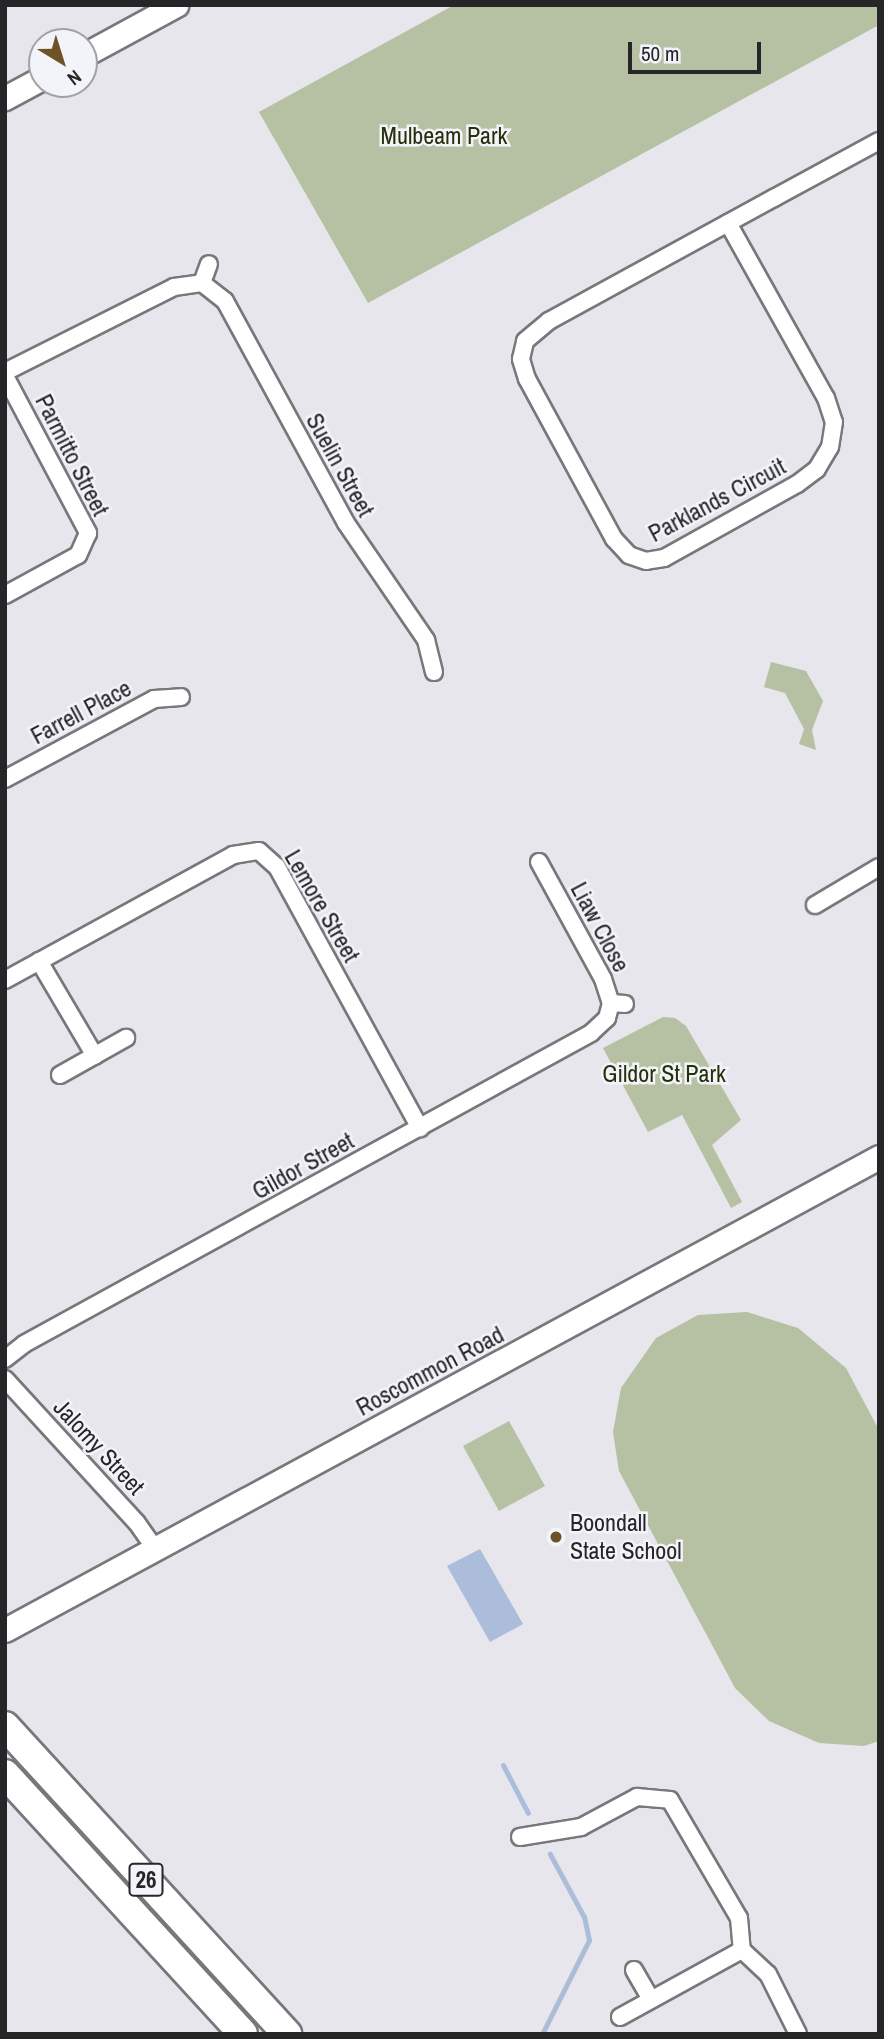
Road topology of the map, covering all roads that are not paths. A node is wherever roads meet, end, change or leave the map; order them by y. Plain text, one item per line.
1 (176, 5) edge
2 (98, 47) edge
3 (28, 86) edge
4 (5, 98) edge
5 (879, 141) edge
6 (728, 223) junction
7 (209, 264) dead end
8 (202, 283) junction
9 (5, 374) edge
10 (5, 595) edge
11 (434, 672) dead end
12 (181, 696) dead end
13 (5, 779) edge
14 (539, 862) dead end
15 (879, 867) edge
16 (815, 905) dead end
17 (39, 961) junction
18 (5, 980) edge
19 (618, 1003) joint
20 (126, 1038) dead end
21 (95, 1056) junction
22 (60, 1075) dead end
23 (420, 1128) junction
24 (878, 1158) edge
25 (5, 1359) edge
26 (5, 1379) edge
27 (155, 1549) junction
28 (5, 1630) edge
29 (5, 1727) edge
30 (5, 1774) edge
31 (520, 1837) dead end
32 (742, 1950) junction
33 (634, 1970) dead end
34 (651, 2000) junction
35 (620, 2017) dead end
36 (243, 2034) edge
37 (287, 2034) edge
38 (798, 2034) edge

1 - 2 street
3 - 4 street
5 - 6 street, Parklands Circuit
6 - 6 street, Parklands Circuit
7 - 8 street
8 - 9 street
8 - 11 street, Suelin Street
9 - 10 street, Parmitto Street
12 - 13 street, Farrell Place
14 - 19 street, Liaw Close
15 - 16 street
17 - 18 street, Lemore Street
17 - 21 street
17 - 23 street, Lemore Street
19 - 23 street, Gildor Street
20 - 21 street
21 - 22 street
23 - 25 street, Gildor Street
24 - 27 street, Roscommon Road
26 - 27 street, Jalomy Street
27 - 28 street, Roscommon Road
29 - 37 highway, 26
30 - 36 highway, 26
31 - 32 street
32 - 34 street
32 - 38 street
33 - 34 street
34 - 35 street

